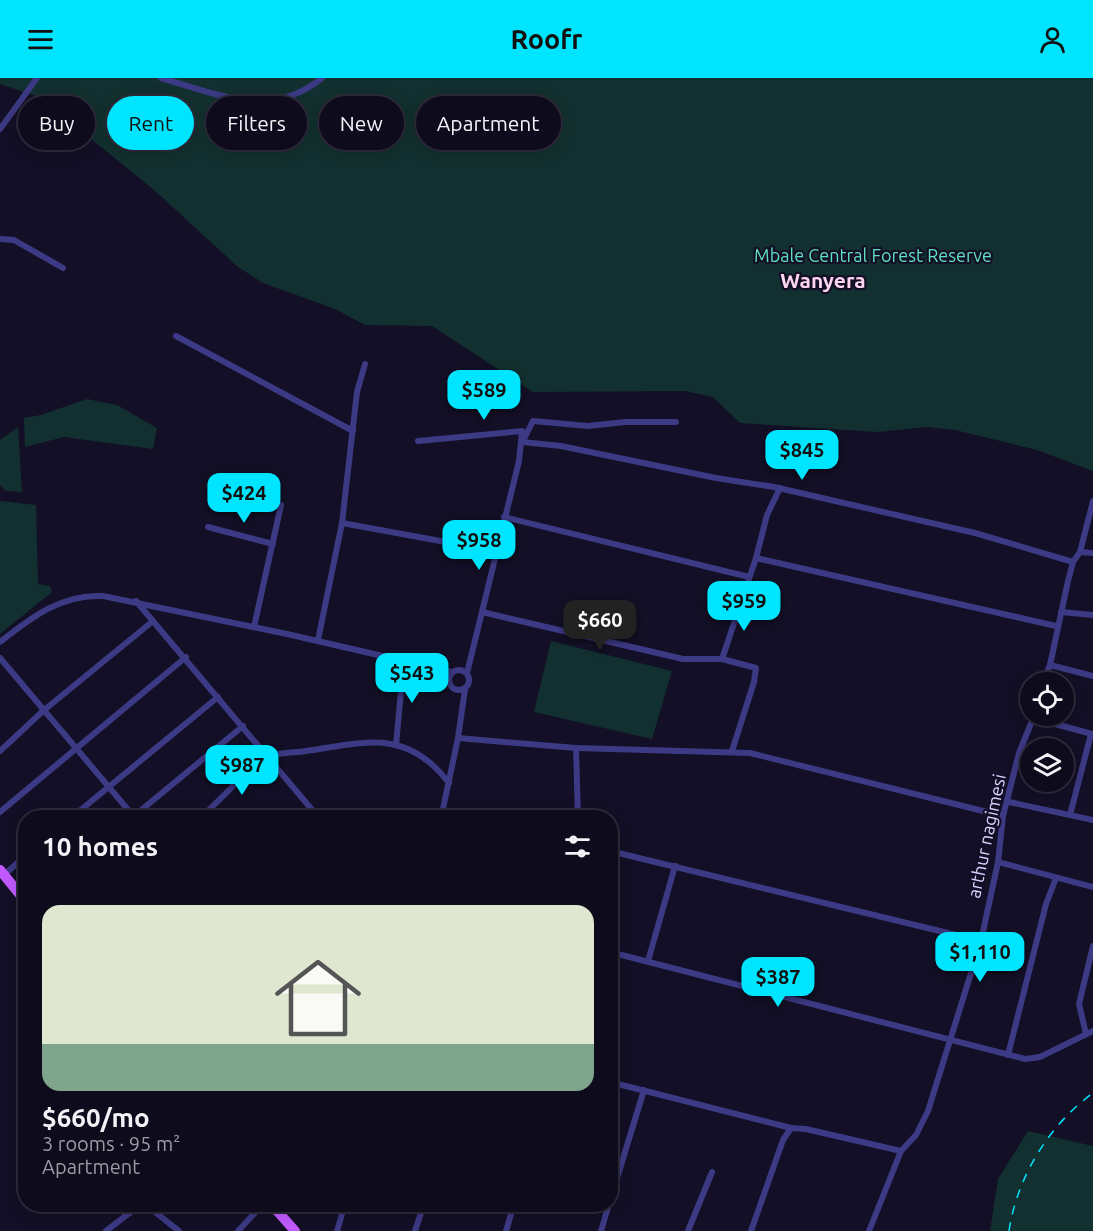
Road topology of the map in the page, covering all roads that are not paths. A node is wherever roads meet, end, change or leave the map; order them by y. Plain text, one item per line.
1 (37, 78) edge
2 (161, 78) edge
3 (322, 78) edge
4 (0, 129) edge
5 (0, 239) edge
6 (63, 268) dead end
7 (176, 336) dead end
8 (365, 364) dead end
9 (676, 422) dead end
10 (353, 431) junction
11 (418, 441) dead end
12 (522, 442) junction
13 (780, 488) junction
14 (1093, 501) edge
15 (282, 505) dead end
16 (504, 517) junction
17 (342, 523) junction
18 (208, 527) dead end
19 (273, 544) junction
20 (495, 551) junction
21 (1080, 552) junction
22 (1093, 554) edge
23 (756, 558) junction
24 (1073, 562) junction
25 (749, 577) junction
26 (136, 601) junction
27 (482, 612) junction
28 (1061, 612) junction
29 (1093, 615) edge
30 (153, 621) junction
31 (1056, 626) junction
32 (254, 627) junction
33 (318, 640) junction
34 (0, 642) edge
35 (186, 657) junction
36 (0, 658) edge
37 (404, 659) junction
38 (722, 660) junction
39 (1050, 665) junction
40 (452, 672) junction
41 (1047, 672) edge
42 (467, 674) junction
43 (1093, 676) edge
44 (465, 689) junction
45 (218, 697) junction
46 (43, 711) junction
47 (243, 726) junction
48 (1030, 726) edge
49 (1065, 726) edge
50 (1092, 734) edge
51 (458, 738) junction
52 (396, 745) junction
53 (576, 748) junction
54 (77, 750) junction
55 (0, 751) edge
56 (732, 752) junction
57 (267, 757) junction
58 (448, 783) junction
59 (108, 787) junction
60 (1009, 802) junction
61 (81, 810) edge
62 (129, 810) edge
63 (143, 810) edge
64 (209, 810) edge
65 (312, 810) edge
66 (443, 810) edge
67 (578, 810) edge
68 (0, 813) edge
69 (1070, 814) junction
70 (1003, 816) junction
71 (1093, 820) edge
72 (618, 853) edge
73 (18, 861) edge
74 (998, 862) junction
75 (675, 866) junction
76 (2, 872) edge
77 (1056, 878) junction
78 (1093, 887) edge
79 (18, 892) edge
80 (981, 941) junction
81 (1093, 946) edge
82 (618, 954) edge
83 (648, 961) junction
84 (1093, 1031) edge
85 (1086, 1034) junction
86 (950, 1041) junction
87 (1008, 1055) junction
88 (618, 1084) edge
89 (644, 1090) junction
90 (791, 1128) junction
91 (901, 1151) junction
92 (712, 1172) dead end
93 (618, 1176) edge
94 (132, 1212) edge
95 (154, 1212) edge
96 (256, 1212) edge
97 (278, 1212) edge
98 (343, 1212) edge
99 (421, 1212) edge
100 (512, 1212) edge
101 (607, 1212) edge
102 (106, 1231) edge
103 (179, 1231) edge
104 (238, 1231) edge
105 (296, 1231) edge
106 (337, 1231) edge
107 (415, 1231) edge
108 (506, 1231) edge
109 (601, 1231) edge
110 (688, 1231) edge
111 (751, 1231) edge
112 (869, 1231) edge

1 - 4 street
2 - 3 street
5 - 6 street
7 - 10 street
8 - 10 street
9 - 12 street
10 - 17 street
11 - 12 street
12 - 13 street
12 - 16 street
13 - 23 street
13 - 24 street
14 - 21 street
15 - 19 street
16 - 20 street
16 - 25 street
17 - 20 street
17 - 33 street
18 - 19 street
19 - 32 street
20 - 27 street
21 - 22 street
21 - 24 street
23 - 25 street
23 - 31 street
24 - 28 street
25 - 38 street
26 - 30 street
26 - 32 street
26 - 34 street
27 - 38 street
27 - 42 street
28 - 29 street
28 - 31 street
30 - 35 street
30 - 46 street
31 - 39 street
32 - 33 street
33 - 37 street
35 - 45 street
35 - 54 street
36 - 46 street
37 - 40 street
37 - 52 street
38 - 56 street
39 - 41 street
39 - 43 street
40 - 42 street
40 - 44 street
42 - 44 street
44 - 51 street
45 - 47 street
45 - 59 street
46 - 54 street
46 - 55 street
47 - 57 street
47 - 63 street
48 - 60 street, arthur nagimesi
49 - 50 street
50 - 69 street
51 - 53 street
51 - 58 street
52 - 57 street
52 - 58 street
53 - 56 street
53 - 67 street
54 - 59 street
54 - 68 street
56 - 70 street
57 - 64 street
57 - 65 street
58 - 66 street
59 - 61 street
59 - 62 street
60 - 69 street
60 - 70 street, arthur nagimesi
69 - 71 street
70 - 74 street, arthur nagimesi
72 - 75 street
73 - 76 street
74 - 77 street
74 - 80 street, arthur nagimesi
75 - 80 street
75 - 83 street
76 - 79 main road
77 - 78 street
77 - 87 street
80 - 86 street, arthur nagimesi
81 - 85 street
82 - 83 street
83 - 86 street
84 - 85 street
85 - 87 street
86 - 87 street
86 - 91 street, arthur nagimesi
88 - 89 street
89 - 90 street
89 - 93 street
90 - 91 street
90 - 111 street
91 - 112 street, arthur nagimesi
92 - 110 street
94 - 102 street
95 - 103 street
96 - 104 street
97 - 105 main road
98 - 106 street
99 - 107 street
100 - 108 street
101 - 109 street

